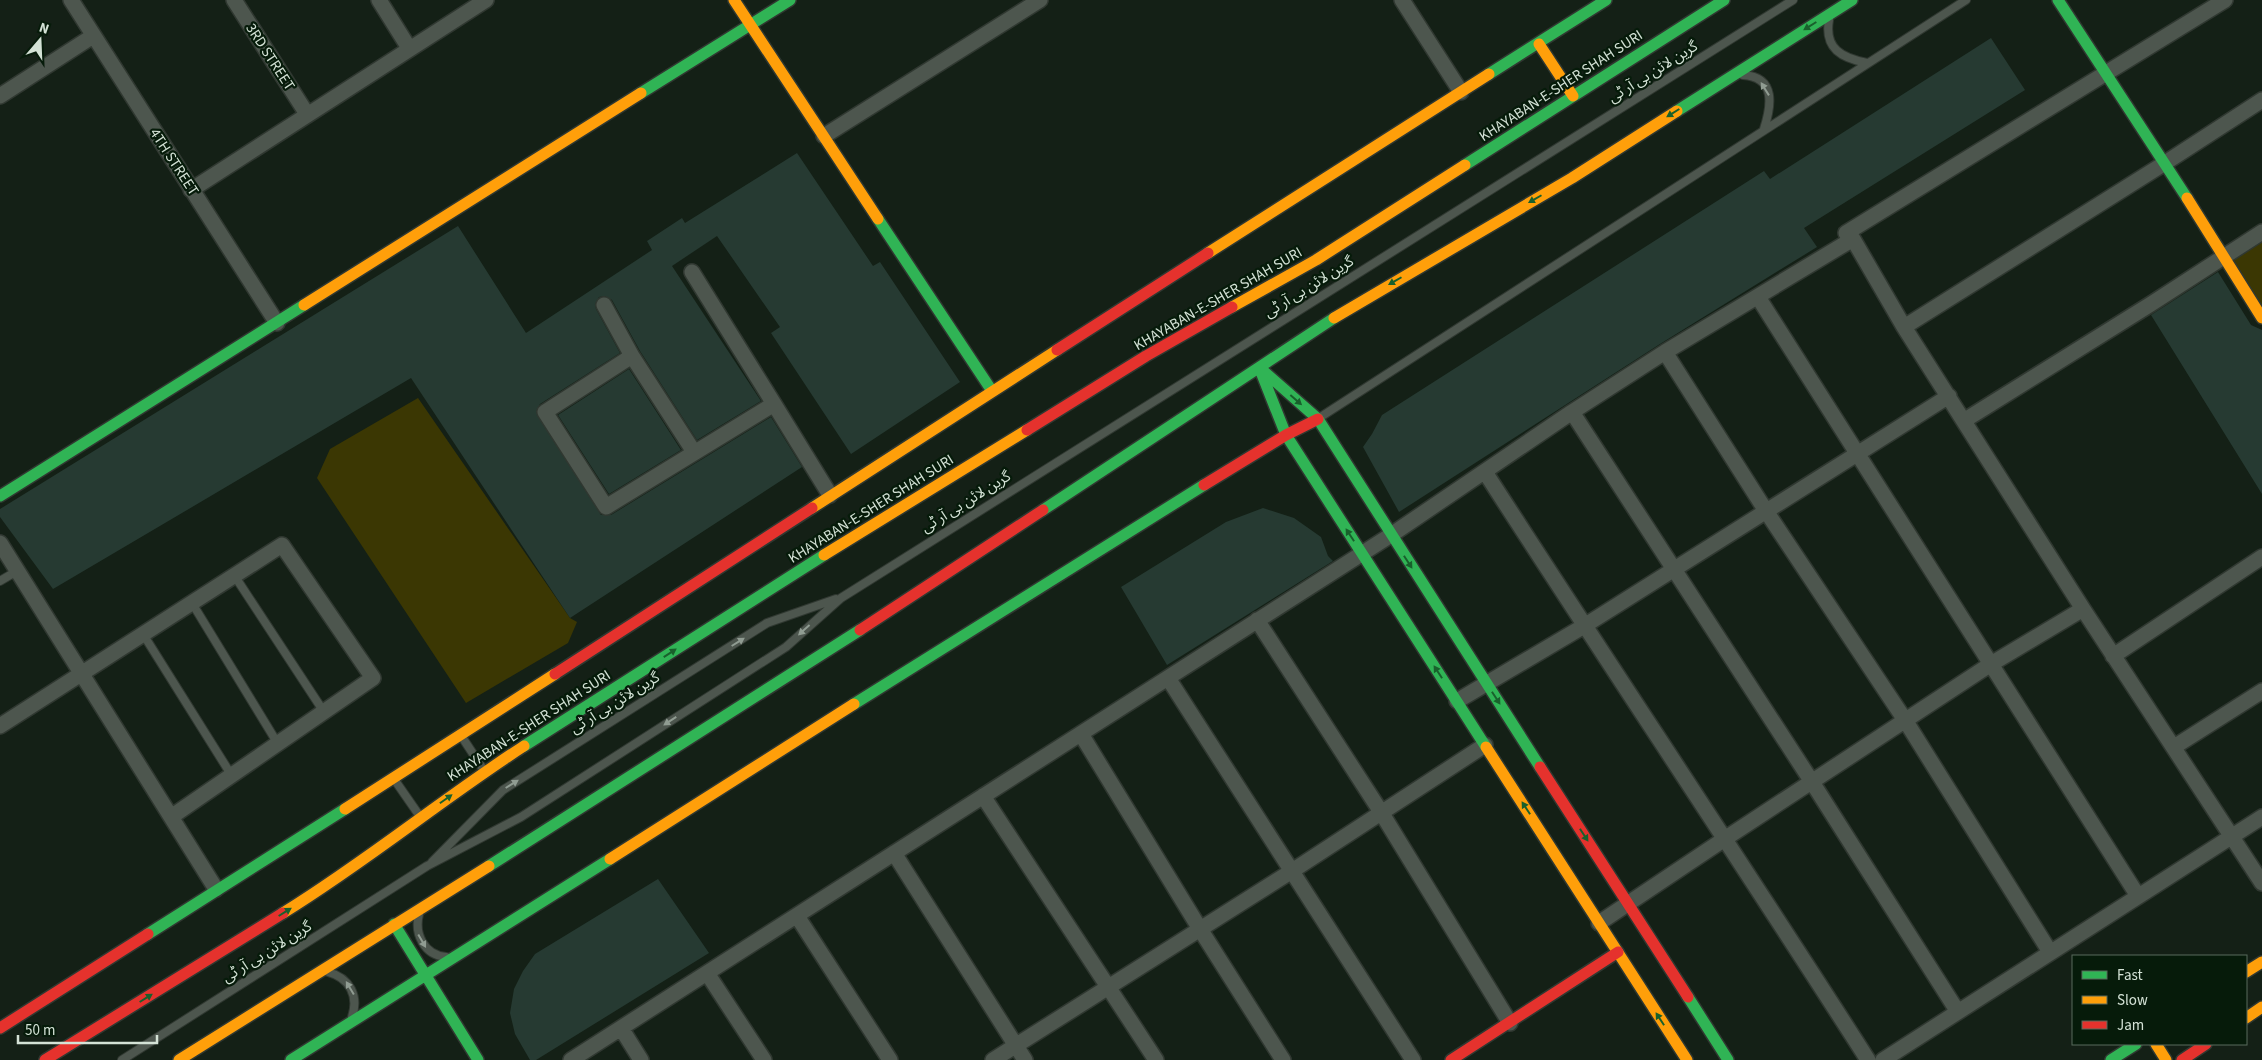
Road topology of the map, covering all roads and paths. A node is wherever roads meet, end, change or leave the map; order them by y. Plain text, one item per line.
1 (71, 0) edge
2 (234, 0) edge
3 (379, 0) edge
4 (486, 0) edge
5 (734, 0) edge
6 (790, 0) edge
7 (1040, 0) edge
8 (1402, 0) edge
9 (1606, 0) edge
10 (1724, 0) edge
11 (1793, 0) edge
12 (1852, 0) edge
13 (1966, 0) edge
14 (2058, 0) edge
15 (2225, 0) edge
16 (1834, 11) junction
17 (751, 26) junction
18 (93, 36) junction
19 (1539, 44) junction
20 (409, 48) junction
21 (1867, 63) junction
22 (2107, 72) junction
23 (1729, 78) junction
24 (1461, 92) junction
25 (0, 96) edge
26 (1573, 96) junction
27 (2262, 100) edge
28 (307, 114) junction
29 (1764, 129) junction
30 (824, 136) junction
31 (2165, 163) junction
32 (192, 190) junction
33 (2262, 232) edge
34 (1853, 240) junction
35 (2224, 257) junction
36 (692, 272) dead end
37 (1758, 297) junction
38 (604, 305) dead end
39 (2262, 318) edge
40 (277, 323) junction
41 (1904, 327) junction
42 (1666, 352) junction
43 (632, 356) junction
44 (1260, 368) junction
45 (992, 390) junction
46 (1949, 396) junction
47 (774, 404) junction
48 (1572, 412) junction
49 (1318, 419) junction
50 (1965, 420) junction
51 (1286, 435) junction
52 (694, 452) junction
53 (1858, 452) junction
54 (1485, 472) junction
55 (830, 494) junction
56 (0, 496) edge
57 (1766, 511) junction
58 (1391, 535) junction
59 (0, 543) edge
60 (1362, 554) junction
61 (2262, 557) edge
62 (1674, 568) junction
63 (17, 571) junction
64 (234, 575) junction
65 (0, 581) edge
66 (840, 598) junction
67 (192, 603) junction
68 (2082, 608) junction
69 (1257, 620) junction
70 (1584, 626) junction
71 (143, 634) junction
72 (2113, 656) junction
73 (1991, 664) junction
74 (81, 675) junction
75 (1168, 678) junction
76 (1486, 683) junction
77 (2262, 691) edge
78 (1457, 702) junction
79 (324, 712) junction
80 (1905, 720) junction
81 (0, 726) edge
82 (1081, 734) junction
83 (460, 736) junction
84 (278, 744) junction
85 (1485, 745) junction
86 (2174, 747) junction
87 (484, 772) junction
88 (232, 776) junction
89 (394, 778) junction
90 (1812, 782) junction
91 (983, 796) junction
92 (1381, 812) junction
93 (171, 817) junction
94 (420, 817) junction
95 (2262, 817) edge
96 (2232, 836) junction
97 (1726, 838) junction
98 (894, 853) junction
99 (427, 866) junction
100 (1292, 871) junction
101 (2262, 883) edge
102 (216, 889) junction
103 (2138, 896) junction
104 (1628, 905) junction
105 (423, 906) junction
106 (797, 916) junction
107 (1599, 923) junction
108 (394, 924) junction
109 (1200, 929) junction
110 (1618, 952) junction
111 (2050, 952) junction
112 (453, 958) junction
113 (2262, 962) edge
114 (2247, 971) edge
115 (317, 973) junction
116 (707, 973) junction
117 (425, 975) junction
118 (1108, 986) junction
119 (2262, 1007) edge
120 (1958, 1012) junction
121 (2247, 1017) edge
122 (1510, 1023) junction
123 (347, 1024) junction
124 (0, 1028) edge
125 (621, 1028) junction
126 (2134, 1045) edge
127 (2157, 1045) edge
128 (2204, 1045) edge
129 (1016, 1046) junction
130 (45, 1060) edge
131 (122, 1060) edge
132 (179, 1060) edge
133 (291, 1060) edge
134 (478, 1060) edge
135 (571, 1060) edge
136 (641, 1060) edge
137 (764, 1060) edge
138 (890, 1060) edge
139 (993, 1060) edge
140 (1025, 1060) edge
141 (1156, 1060) edge
142 (1283, 1060) edge
143 (1413, 1060) edge
144 (1451, 1060) edge
145 (1687, 1060) edge
146 (1728, 1060) edge
147 (1868, 1060) edge
148 (1883, 1060) edge
149 (2111, 1060) edge
150 (2166, 1060) edge
151 (2182, 1060) edge

1 - 18 street, 4TH STREET
2 - 28 street, 3RD STREET
3 - 20 street
4 - 20 street
5 - 17 main road
6 - 17 main road
7 - 30 street
8 - 24 street
9 - 19 main road
10 - 26 main road, KHAYABAN-E-SHER SHAH SURI
11 - 66 lane, گرین لائن بی آر ٹی
12 - 16 main road
13 - 21 lane
14 - 22 main road
15 - 22 street
16 - 21 lane
16 -> 23 main road
17 - 30 main road
17 - 40 main road
18 - 25 street
18 - 32 street, 4TH STREET
19 - 24 main road
19 - 26 main road
20 - 28 street
21 - 29 lane
22 - 31 main road
22 - 34 street
29 -> 23 lane
23 -> 44 main road
24 - 45 main road
87 -> 26 main road, KHAYABAN-E-SHER SHAH SURI
27 - 31 street
28 - 32 street
29 - 49 lane
30 - 45 main road
31 - 35 main road
31 - 41 street
32 - 40 street, 4TH STREET
33 - 35 street
34 - 37 street
34 - 41 street
35 - 39 main road
35 - 50 street
36 - 47 street
37 - 42 street
37 - 53 street
38 - 43 street
40 - 56 main road
41 - 46 street
42 - 48 street
42 - 57 street
43 - 52 street
43 - 52 street
44 -> 49 main road
44 - 51 main road
44 - 105 main road
45 - 55 main road
46 - 50 street
46 - 53 street
47 - 52 street
47 - 55 street
48 - 54 street
48 - 62 street
49 - 51 main road
49 - 58 main road
50 - 68 street
60 -> 51 main road
51 - 112 main road
53 - 57 street
53 - 73 street
54 - 58 street
54 - 70 street
55 - 83 main road
57 - 62 street
57 - 80 street
58 - 60 street
58 -> 76 main road
59 - 63 street
60 - 69 street
78 -> 60 main road
61 - 72 street
62 - 70 street
62 - 90 street
63 - 65 lane
63 - 74 street
64 - 67 street
64 - 79 lane
64 - 79 street
66 -> 99 lane, گرین لائن بی آر ٹی
99 -> 66 lane, گرین لائن بی آر ٹی
67 - 71 street
67 - 84 lane
68 - 72 street
68 - 73 street
69 - 75 street
69 - 92 street
70 - 76 street
70 - 97 street
71 - 74 street
71 - 88 lane
72 - 86 street
73 - 80 street
73 - 103 street
74 - 81 street
74 - 93 street
75 - 82 street
75 - 100 street
76 - 78 street
76 -> 104 main road
77 - 86 street
78 - 85 main road
79 - 84 street
80 - 90 street
80 - 111 street
82 - 91 street
82 - 109 street
83 - 87 lane
83 - 89 main road
84 - 88 street
85 - 92 street
107 -> 85 main road
86 - 96 street
94 -> 87 main road, KHAYABAN-E-SHER SHAH SURI
88 - 93 street
89 - 94 lane
89 - 102 main road
90 - 97 street
90 - 120 street
91 - 98 street
91 - 118 street
92 - 100 street
92 - 122 street
93 - 102 street
130 -> 94 main road, KHAYABAN-E-SHER SHAH SURI
95 - 96 street
96 - 101 street
96 - 103 street
97 - 104 street
97 - 147 street
98 - 106 street
98 - 129 street
99 - 131 lane, گرین لائن بی آر ٹی
100 - 109 street
100 - 143 street
102 - 124 main road
103 - 111 street
104 - 107 street
104 - 146 main road
105 - 108 main road
105 -> 112 lane
106 - 116 street
106 - 138 street
107 - 110 main road
108 - 115 main road
108 - 117 main road
109 - 118 street
109 - 142 street
110 - 122 main road
145 -> 110 main road
111 - 120 street
112 - 117 main road
113 - 114 main road
123 -> 115 lane
115 - 132 main road
116 - 125 street
116 - 137 street
117 - 123 main road
117 - 134 main road
118 - 129 street
118 - 141 street
119 - 121 main road
120 - 148 street
122 - 144 main road
123 - 133 main road
125 - 135 street
125 - 136 street
126 - 149 main road
127 - 150 main road
128 - 151 main road
129 - 139 street
129 - 140 street

